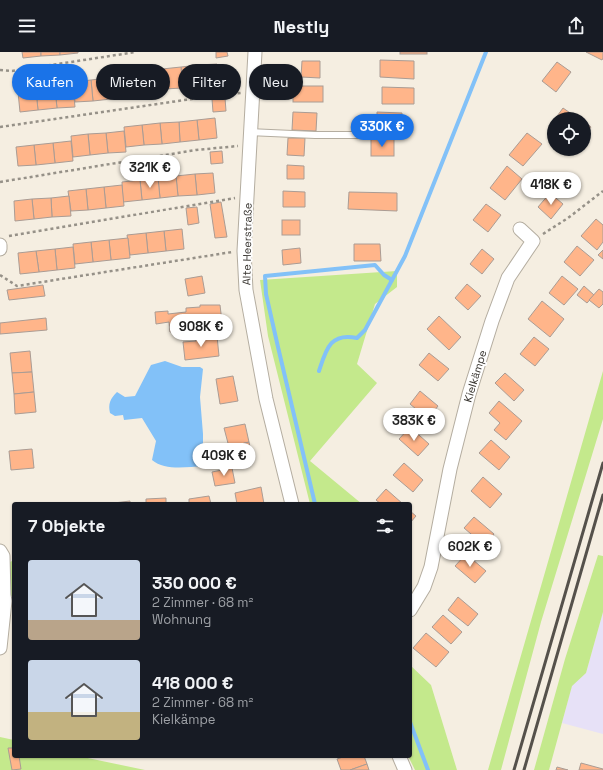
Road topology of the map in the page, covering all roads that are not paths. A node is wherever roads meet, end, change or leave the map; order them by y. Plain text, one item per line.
1 (255, 52) edge
2 (381, 135) dead end
3 (251, 138) junction
4 (520, 229) dead end
5 (3, 241) edge
6 (0, 248) edge
7 (292, 502) edge
8 (6, 554) edge
9 (10, 601) edge
10 (412, 607) edge
11 (0, 648) edge
12 (400, 758) edge
13 (405, 770) edge

1 - 3 street, Alte Heerstraße
2 - 3 lane
3 - 7 street, Alte Heerstraße
4 - 10 street, Kielkämpe
5 - 6 street
8 - 9 street
9 - 11 street
12 - 13 street

